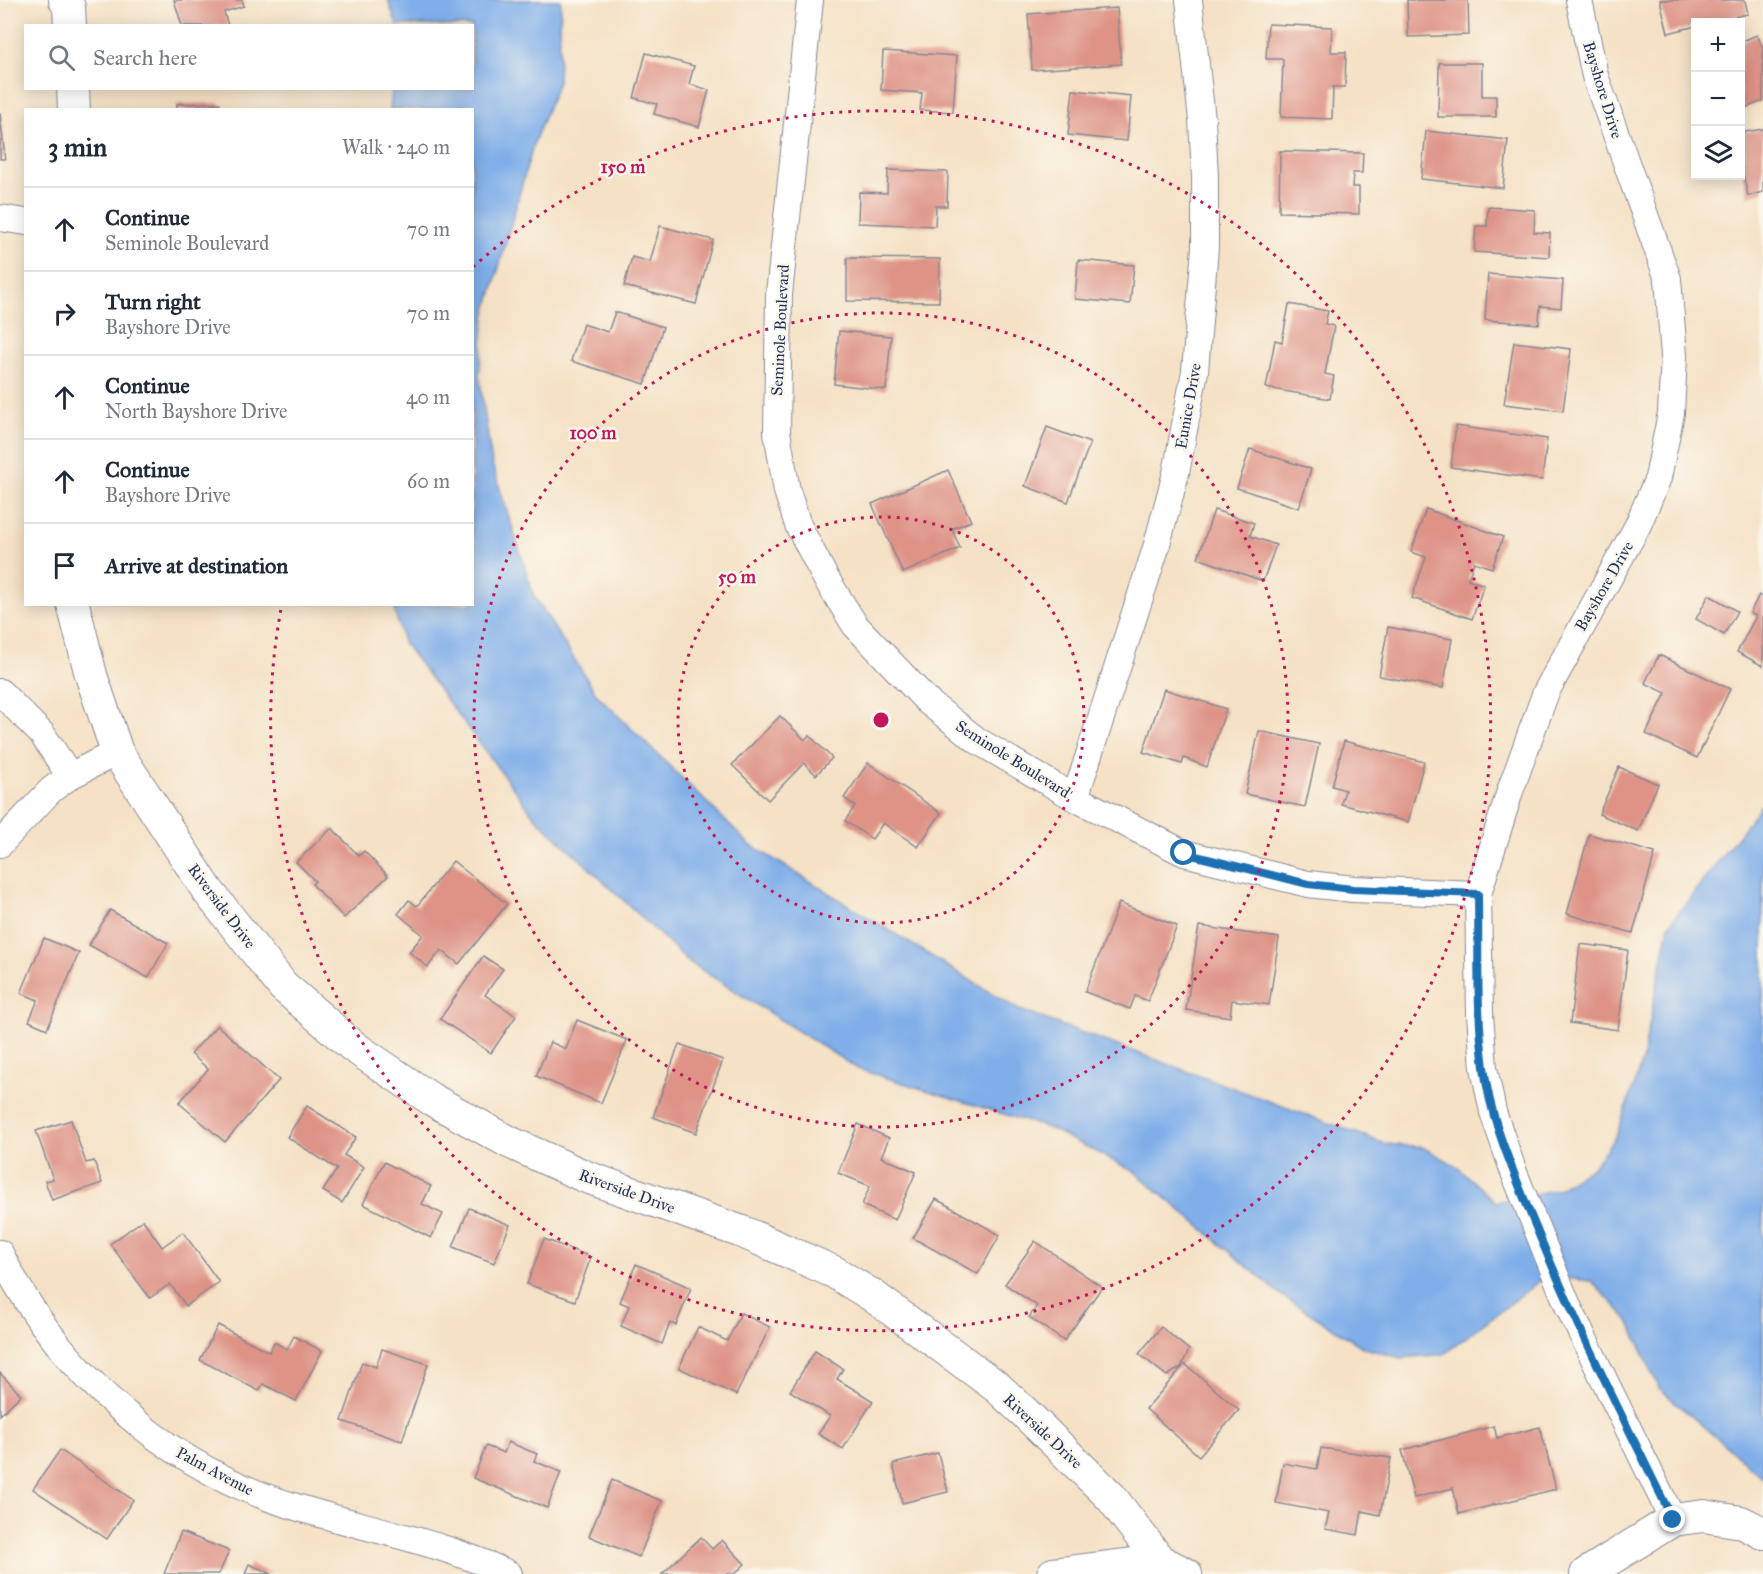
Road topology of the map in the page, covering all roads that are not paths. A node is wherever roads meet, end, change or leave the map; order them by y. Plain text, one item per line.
1 (65, 0) edge
2 (810, 0) edge
3 (1189, 0) edge
4 (1579, 0) edge
5 (70, 24) edge
6 (73, 90) edge
7 (74, 108) edge
8 (0, 218) edge
9 (24, 222) edge
10 (74, 606) edge
11 (0, 692) edge
12 (117, 752) junction
13 (70, 776) junction
14 (1075, 798) junction
15 (0, 844) edge
16 (1478, 894) junction
17 (0, 1253) edge
18 (1673, 1520) junction
19 (1763, 1533) edge
20 (1173, 1567) edge
21 (509, 1574) edge
22 (1053, 1574) edge
23 (1586, 1574) edge

1 - 5 street
2 - 14 street, Seminole Boulevard
3 - 14 street, Eunice Drive
4 - 16 street, Bayshore Drive
6 - 7 street
8 - 9 street
10 - 12 street, Riverside Drive
11 - 13 street
12 - 13 street
12 - 20 street, Riverside Drive
13 - 15 street
14 - 16 street, Seminole Boulevard
16 - 18 street, Bayshore Drive
17 - 21 street, Palm Avenue
18 - 19 street
18 - 23 street
20 - 22 street

